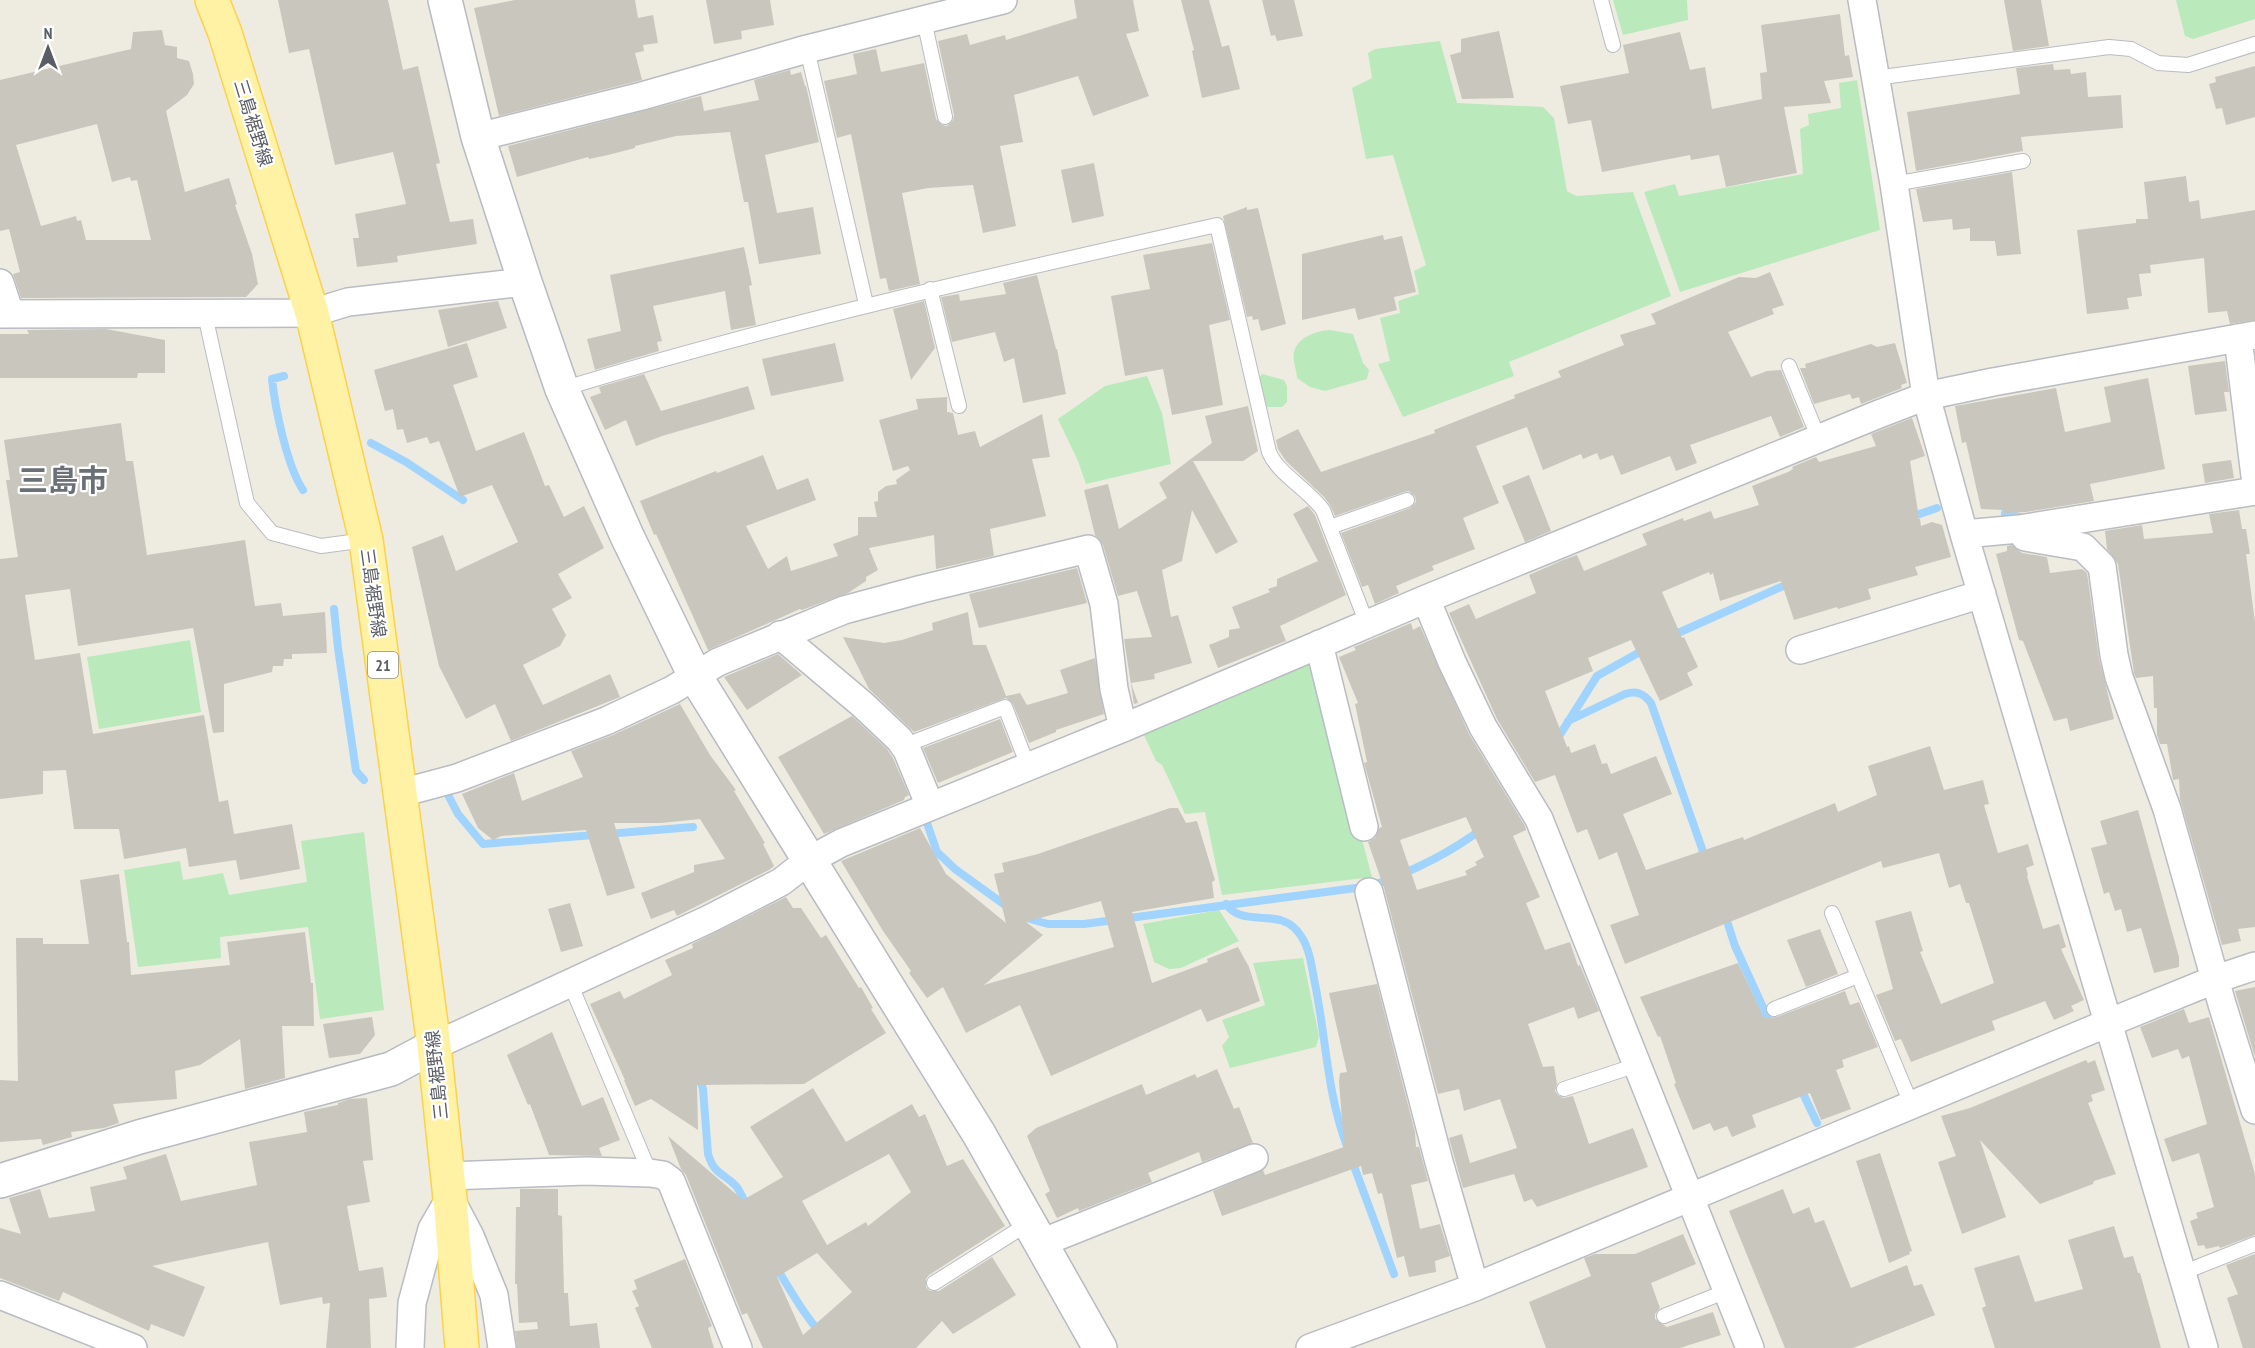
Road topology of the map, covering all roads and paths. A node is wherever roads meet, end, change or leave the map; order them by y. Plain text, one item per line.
1 (212, 0) edge
2 (445, 0) edge
3 (1003, 0) edge
4 (1601, 0) edge
5 (1862, 0) edge
6 (924, 20) junction
7 (2255, 44) edge
8 (1612, 45) dead end
9 (807, 49) junction
10 (1875, 78) junction
11 (945, 117) dead end
12 (478, 137) junction
13 (2023, 161) dead end
14 (1894, 184) junction
15 (525, 282) junction
16 (0, 283) edge
17 (930, 289) junction
18 (866, 304) junction
19 (312, 313) junction
20 (5, 314) edge
21 (205, 315) junction
22 (2246, 337) edge
23 (1789, 366) dead end
24 (562, 389) junction
25 (1926, 396) junction
26 (959, 406) dead end
27 (1819, 439) junction
28 (2255, 476) edge
29 (2255, 491) edge
30 (1407, 500) dead end
31 (1330, 527) junction
32 (2019, 529) junction
33 (1964, 534) junction
34 (366, 540) junction
35 (1982, 594) junction
36 (1426, 599) junction
37 (1367, 624) junction
38 (780, 635) junction
39 (1319, 644) junction
40 (1800, 650) dead end
41 (695, 676) junction
42 (1123, 728) junction
43 (903, 746) junction
44 (1028, 766) junction
45 (401, 793) junction
46 (930, 806) junction
47 (1364, 827) dead end
48 (808, 861) junction
49 (1369, 892) dead end
50 (1832, 914) dead end
51 (2255, 966) edge
52 (1858, 976) junction
53 (2216, 979) junction
54 (570, 983) junction
55 (1774, 1009) dead end
56 (2108, 1023) junction
57 (434, 1046) junction
58 (1637, 1065) junction
59 (1564, 1089) dead end
60 (1912, 1106) junction
61 (2255, 1110) edge
62 (1254, 1158) dead end
63 (650, 1173) junction
64 (0, 1181) edge
65 (449, 1187) junction
66 (1691, 1198) junction
67 (1035, 1233) junction
68 (2255, 1244) edge
69 (2182, 1273) junction
70 (934, 1283) dead end
71 (1475, 1287) junction
72 (1727, 1291) junction
73 (0, 1295) edge
74 (1664, 1316) dead end
75 (134, 1348) edge
76 (410, 1348) edge
77 (462, 1348) edge
78 (502, 1348) edge
79 (738, 1348) edge
80 (1101, 1348) edge
81 (1310, 1348) edge
82 (1750, 1348) edge
83 (2204, 1348) edge

1 - 19 main road, 三島裾野線 / 21
2 - 12 street
3 - 6 street
4 - 8 lane
5 - 10 street
6 - 9 street
6 - 11 lane
7 - 10 lane
9 - 12 street
9 - 18 lane
10 - 14 street
12 - 15 street
13 - 14 lane
14 - 25 street
15 - 19 street
15 - 24 street
16 - 20 street
17 - 18 lane
17 - 26 lane
17 - 31 lane
18 - 24 lane
19 - 21 street
19 - 34 main road, 三島裾野線 / 21
20 - 21 street
21 - 34 lane
22 - 25 street
22 - 28 street
23 - 27 lane
24 - 41 street
25 - 27 street
25 - 33 street
27 - 36 street
29 - 32 street
30 - 31 lane
31 - 37 lane
32 - 33 street
32 - 53 street
33 - 35 street
34 - 45 main road, 三島裾野線 / 21
35 - 40 street
35 - 56 street
36 - 37 street
36 - 58 street
37 - 39 street
38 - 41 street
38 - 42 street
38 - 43 street
39 - 42 street
39 - 47 street
41 - 45 street
41 - 48 street
42 - 44 street
43 - 44 lane
43 - 46 street
44 - 46 street
45 - 57 main road, 三島裾野線 / 21
46 - 48 street
48 - 54 street
48 - 67 street
49 - 71 street
50 - 52 lane
51 - 53 street
52 - 55 lane
52 - 60 lane
53 - 56 street
53 - 61 street
54 - 57 street
54 - 63 lane
56 - 60 street
56 - 69 street
57 - 64 street
57 - 65 main road, 三島裾野線 / 21
58 - 59 lane
58 - 66 street
60 - 66 street
62 - 67 street
63 - 65 street
63 - 79 street
65 - 76 street
65 - 77 main road, 三島裾野線 / 21
65 - 78 street
66 - 71 street
66 - 72 street
67 - 70 lane
67 - 80 street
68 - 69 lane
69 - 83 street
71 - 81 street
72 - 74 lane
72 - 82 street
73 - 75 street

